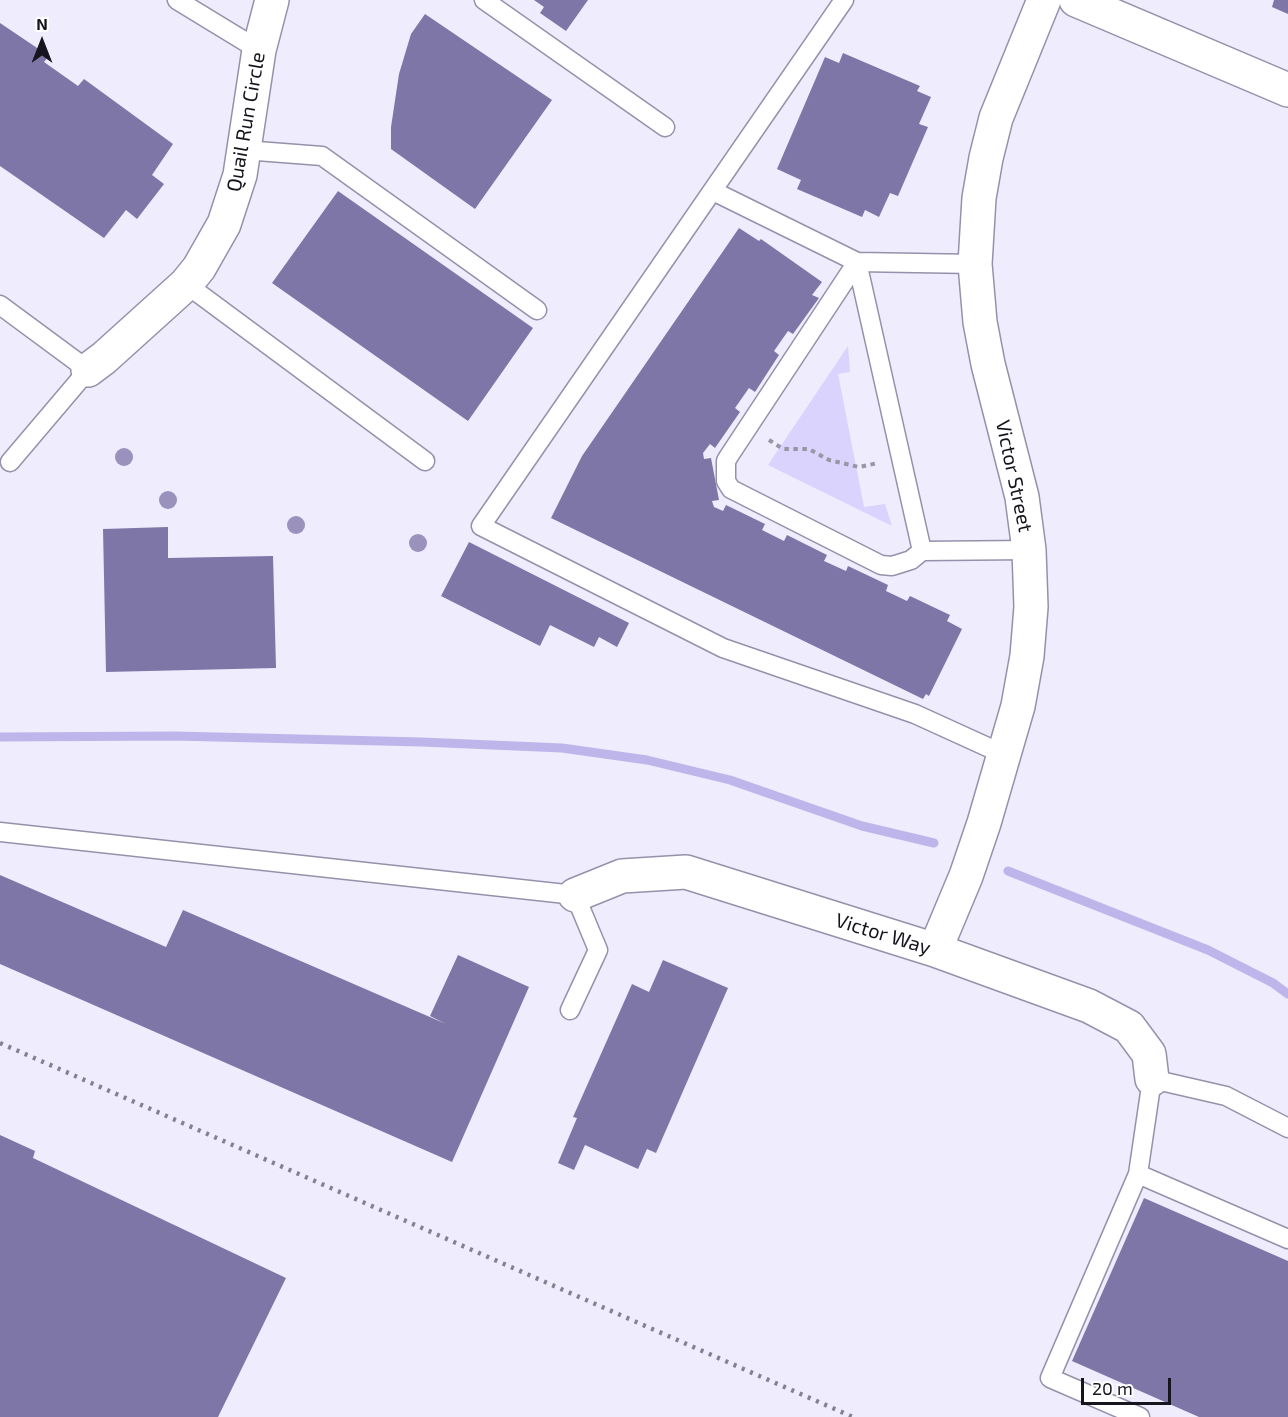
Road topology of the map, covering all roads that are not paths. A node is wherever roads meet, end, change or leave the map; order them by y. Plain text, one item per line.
1 (177, 0) edge
2 (272, 0) edge
3 (484, 0) edge
4 (844, 0) edge
5 (1044, 0) edge
6 (1076, 0) edge
7 (258, 50) junction
8 (1288, 90) edge
9 (665, 127) dead end
10 (244, 150) junction
11 (713, 190) junction
12 (857, 262) junction
13 (975, 264) junction
14 (186, 284) junction
15 (0, 305) edge
16 (537, 310) dead end
17 (88, 369) junction
18 (425, 461) dead end
19 (10, 462) dead end
20 (922, 550) junction
21 (1029, 550) junction
22 (1005, 754) junction
23 (0, 832) edge
24 (575, 895) junction
25 (935, 950) junction
26 (570, 1010) dead end
27 (1152, 1079) junction
28 (1288, 1128) edge
29 (1138, 1174) junction
30 (1288, 1239) edge
31 (1140, 1417) edge

1 - 7 lane
2 - 7 street, Quail Run Circle
3 - 9 lane
4 - 11 lane
5 - 13 street, Victor Street
6 - 8 street
7 - 10 street, Quail Run Circle
10 - 14 street, Quail Run Circle
10 - 16 lane
11 - 12 lane
11 - 22 lane
12 - 13 lane
12 - 20 lane
12 - 20 lane
13 - 21 street, Victor Street
14 - 17 street, Quail Run Circle
14 - 18 lane
15 - 17 lane
17 - 19 lane
20 - 21 lane
21 - 22 street, Victor Street
22 - 25 street, Victor Street
23 - 24 lane
24 - 25 street, Victor Way
24 - 26 lane
25 - 27 street, Victor Way
27 - 28 lane
27 - 29 lane
29 - 30 lane
29 - 31 lane

